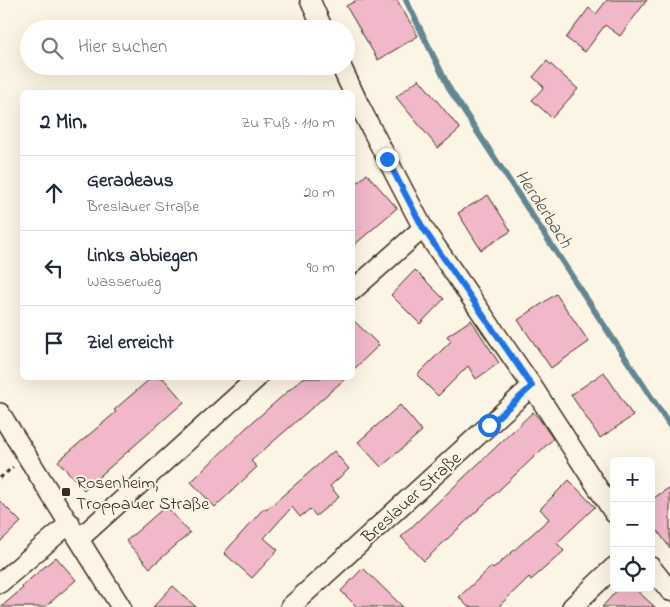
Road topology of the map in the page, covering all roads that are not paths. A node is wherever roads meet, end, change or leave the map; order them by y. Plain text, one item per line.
1 (310, 0) edge
2 (319, 20) edge
3 (345, 75) edge
4 (352, 90) edge
5 (355, 96) edge
6 (423, 228) junction
7 (355, 288) edge
8 (255, 380) edge
9 (532, 386) junction
10 (0, 413) edge
11 (610, 507) edge
12 (75, 531) junction
13 (610, 571) edge
14 (655, 572) edge
15 (0, 583) edge
16 (670, 591) edge
17 (121, 607) edge
18 (290, 607) edge
19 (572, 607) edge

1 - 2 street
3 - 4 street
5 - 6 street
6 - 7 street
6 - 9 street
8 - 12 street
9 - 11 street
9 - 18 street, Breslauer Straße
10 - 12 street
12 - 15 street
12 - 17 street
13 - 19 street
14 - 16 street

